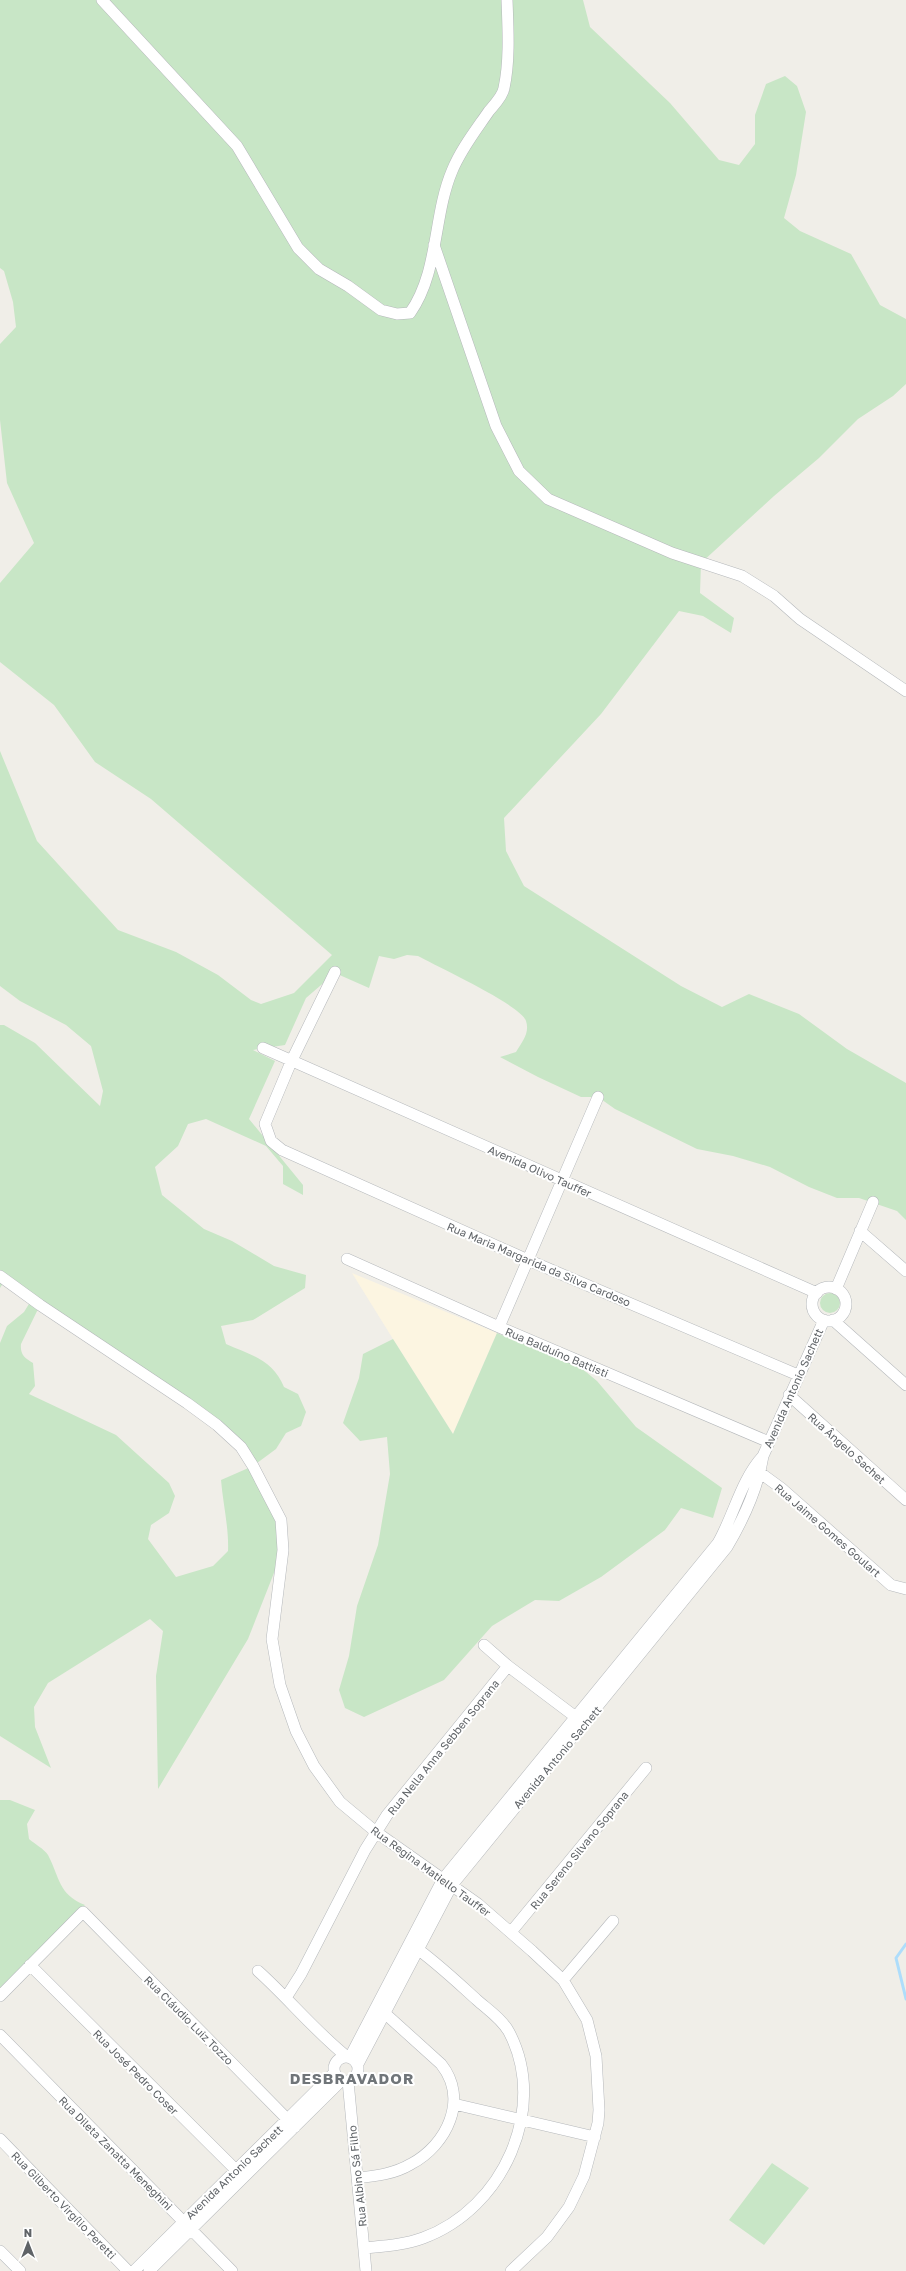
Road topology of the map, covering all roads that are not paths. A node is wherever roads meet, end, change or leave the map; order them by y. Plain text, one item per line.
1 (102, 0) edge
2 (507, 0) edge
3 (434, 245) junction
4 (906, 691) edge
5 (335, 972) dead end
6 (263, 1048) dead end
7 (291, 1062) junction
8 (598, 1097) dead end
9 (562, 1181) junction
10 (873, 1202) dead end
11 (860, 1231) junction
12 (347, 1259) dead end
13 (528, 1260) junction
14 (906, 1271) edge
15 (0, 1276) edge
16 (836, 1289) junction
17 (817, 1292) junction
18 (828, 1320) junction
19 (499, 1327) junction
20 (798, 1375) junction
21 (906, 1385) edge
22 (789, 1396) junction
23 (769, 1442) junction
24 (757, 1470) junction
25 (906, 1500) edge
26 (906, 1589) edge
27 (484, 1645) dead end
28 (508, 1666) junction
29 (580, 1721) junction
30 (646, 1768) dead end
31 (376, 1832) junction
32 (448, 1882) junction
33 (613, 1921) dead end
34 (511, 1932) junction
35 (414, 1946) junction
36 (30, 1966) junction
37 (258, 1971) dead end
38 (563, 1980) junction
39 (0, 1996) edge
40 (287, 1996) junction
41 (380, 2009) junction
42 (0, 2035) edge
43 (326, 2040) junction
44 (351, 2059) junction
45 (340, 2075) junction
46 (454, 2104) junction
47 (522, 2120) junction
48 (292, 2123) junction
49 (595, 2137) junction
50 (0, 2139) edge
51 (239, 2174) junction
52 (357, 2178) junction
53 (187, 2226) junction
54 (364, 2248) junction
55 (0, 2250) edge
56 (20, 2271) edge
57 (128, 2271) edge
58 (134, 2271) edge
59 (149, 2271) edge
60 (232, 2271) edge
61 (366, 2271) edge
62 (511, 2271) edge

1 - 3 street
2 - 3 street
3 - 4 street
5 - 7 street
6 - 7 street, Avenida Olivo Tauffer
7 - 9 street, Avenida Olivo Tauffer
7 - 13 street, Rua Maria Margarida da Silva Cardoso
8 - 9 street
9 - 13 street
9 - 17 street, Avenida Olivo Tauffer
10 - 11 street
11 - 14 street
11 - 16 street
12 - 19 street, Rua Balduíno Battisti
13 - 19 street
13 - 20 street, Rua Maria Margarida da Silva Cardoso
15 - 31 street, Rua Regina Matiello Tauffer
16 - 17 street
16 - 18 street
17 - 18 street
18 - 20 street, Avenida Antonio Sachett
18 - 21 street
19 - 23 street, Rua Balduíno Battisti
20 - 22 street, Avenida Antonio Sachett
22 - 23 street, Avenida Antonio Sachett
22 - 25 street, Rua Ângelo Sachet
23 - 24 street, Avenida Antonio Sachett
24 - 26 street, Rua Jaime Gomes Goulart
24 - 29 street, Avenida Antonio Sachett
27 - 28 street
28 - 29 street
28 - 31 street, Rua Nella Anna Sebben Soprana
29 - 32 street, Avenida Antonio Sachett
30 - 34 street, Rua Sereno Silvano Soprana
31 - 32 street, Rua Regina Matiello Tauffer
31 - 40 street, Rua Nella Anna Sebben Soprana
32 - 34 street, Rua Regina Matiello Tauffer
32 - 35 street, Avenida Antonio Sachett
33 - 38 street
34 - 38 street, Rua Regina Matiello Tauffer
35 - 41 street, Avenida Antonio Sachett
35 - 47 street
36 - 39 street
36 - 48 street, Rua Cláudio Luiz Tozzo
36 - 51 street, Rua José Pedro Coser
37 - 40 street, Rua Albino Sá Filho
38 - 49 street, Rua Regina Matiello Tauffer
40 - 43 street, Rua Albino Sá Filho
41 - 44 street, Avenida Antonio Sachett
41 - 46 street
42 - 53 street, Rua Dileta Zanatta Meneghini
43 - 44 street, Rua Albino Sá Filho
43 - 45 street, Rua Albino Sá Filho
44 - 45 street
44 - 45 street, Avenida Antonio Sachett
45 - 48 street, Avenida Antonio Sachett
45 - 52 street, Rua Albino Sá Filho
46 - 47 street
46 - 52 street
47 - 49 street
47 - 54 street
48 - 51 street, Avenida Antonio Sachett
49 - 62 street, Rua Regina Matiello Tauffer
50 - 57 street, Rua Gilberto Virgílio Peretti
51 - 53 street, Avenida Antonio Sachett
52 - 54 street, Rua Albino Sá Filho
53 - 58 street, Avenida Antonio Sachett
53 - 59 street, Avenida Antonio Sachett
53 - 60 street, Rua Dileta Zanatta Meneghini
54 - 61 street, Rua Albino Sá Filho
55 - 56 street

